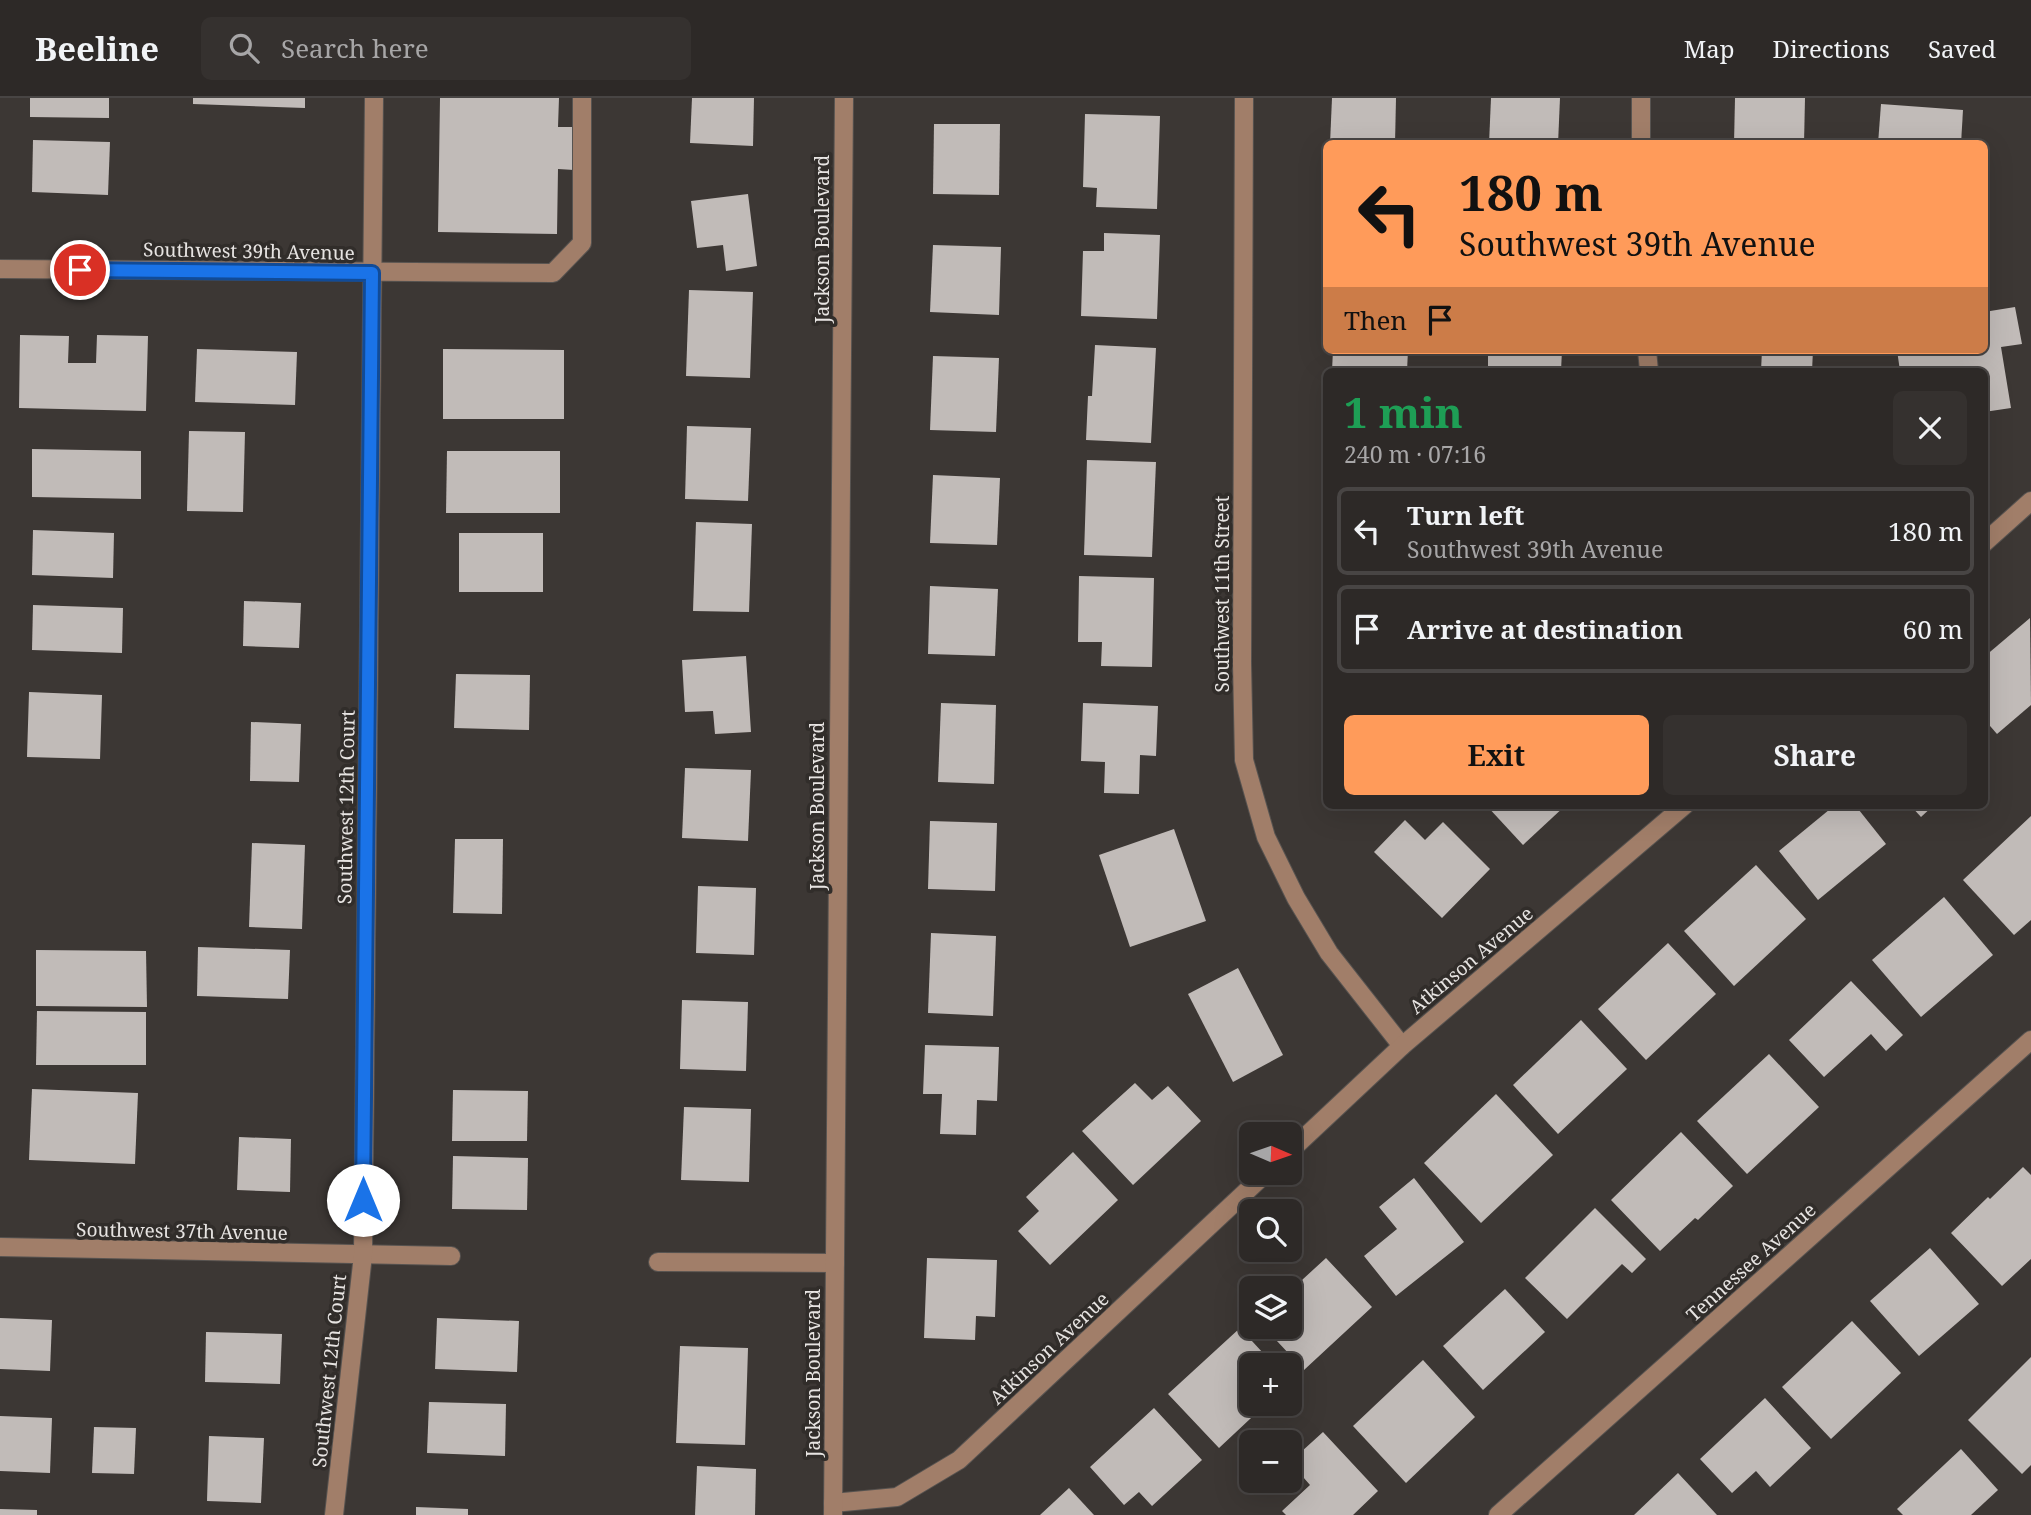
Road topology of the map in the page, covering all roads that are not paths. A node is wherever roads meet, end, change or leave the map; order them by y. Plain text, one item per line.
1 (374, 98) edge
2 (582, 98) edge
3 (844, 98) edge
4 (1244, 98) edge
5 (1641, 98) edge
6 (1641, 140) edge
7 (0, 269) edge
8 (372, 273) junction
9 (2031, 501) edge
10 (1988, 539) edge
11 (1680, 809) edge
12 (2031, 1040) edge
13 (1402, 1046) junction
14 (1302, 1140) edge
15 (1253, 1185) edge
16 (0, 1247) edge
17 (363, 1255) junction
18 (451, 1256) dead end
19 (657, 1262) dead end
20 (835, 1263) junction
21 (833, 1509) edge
22 (334, 1515) edge
23 (1498, 1515) edge

1 - 8 street, Southwest 12th Court
2 - 8 street, Southwest 39th Avenue
3 - 20 street, Jackson Boulevard
4 - 13 street, Southwest 11th Street
5 - 6 street
7 - 8 street, Southwest 39th Avenue
8 - 17 street, Southwest 12th Court
9 - 10 street
11 - 13 street, Atkinson Avenue
12 - 23 street, Tennessee Avenue
13 - 14 street, Atkinson Avenue
15 - 21 street, Atkinson Avenue
16 - 17 street, Southwest 37th Avenue
17 - 18 street, Southwest 37th Avenue
17 - 22 street, Southwest 12th Court
19 - 20 street
20 - 21 street, Jackson Boulevard

